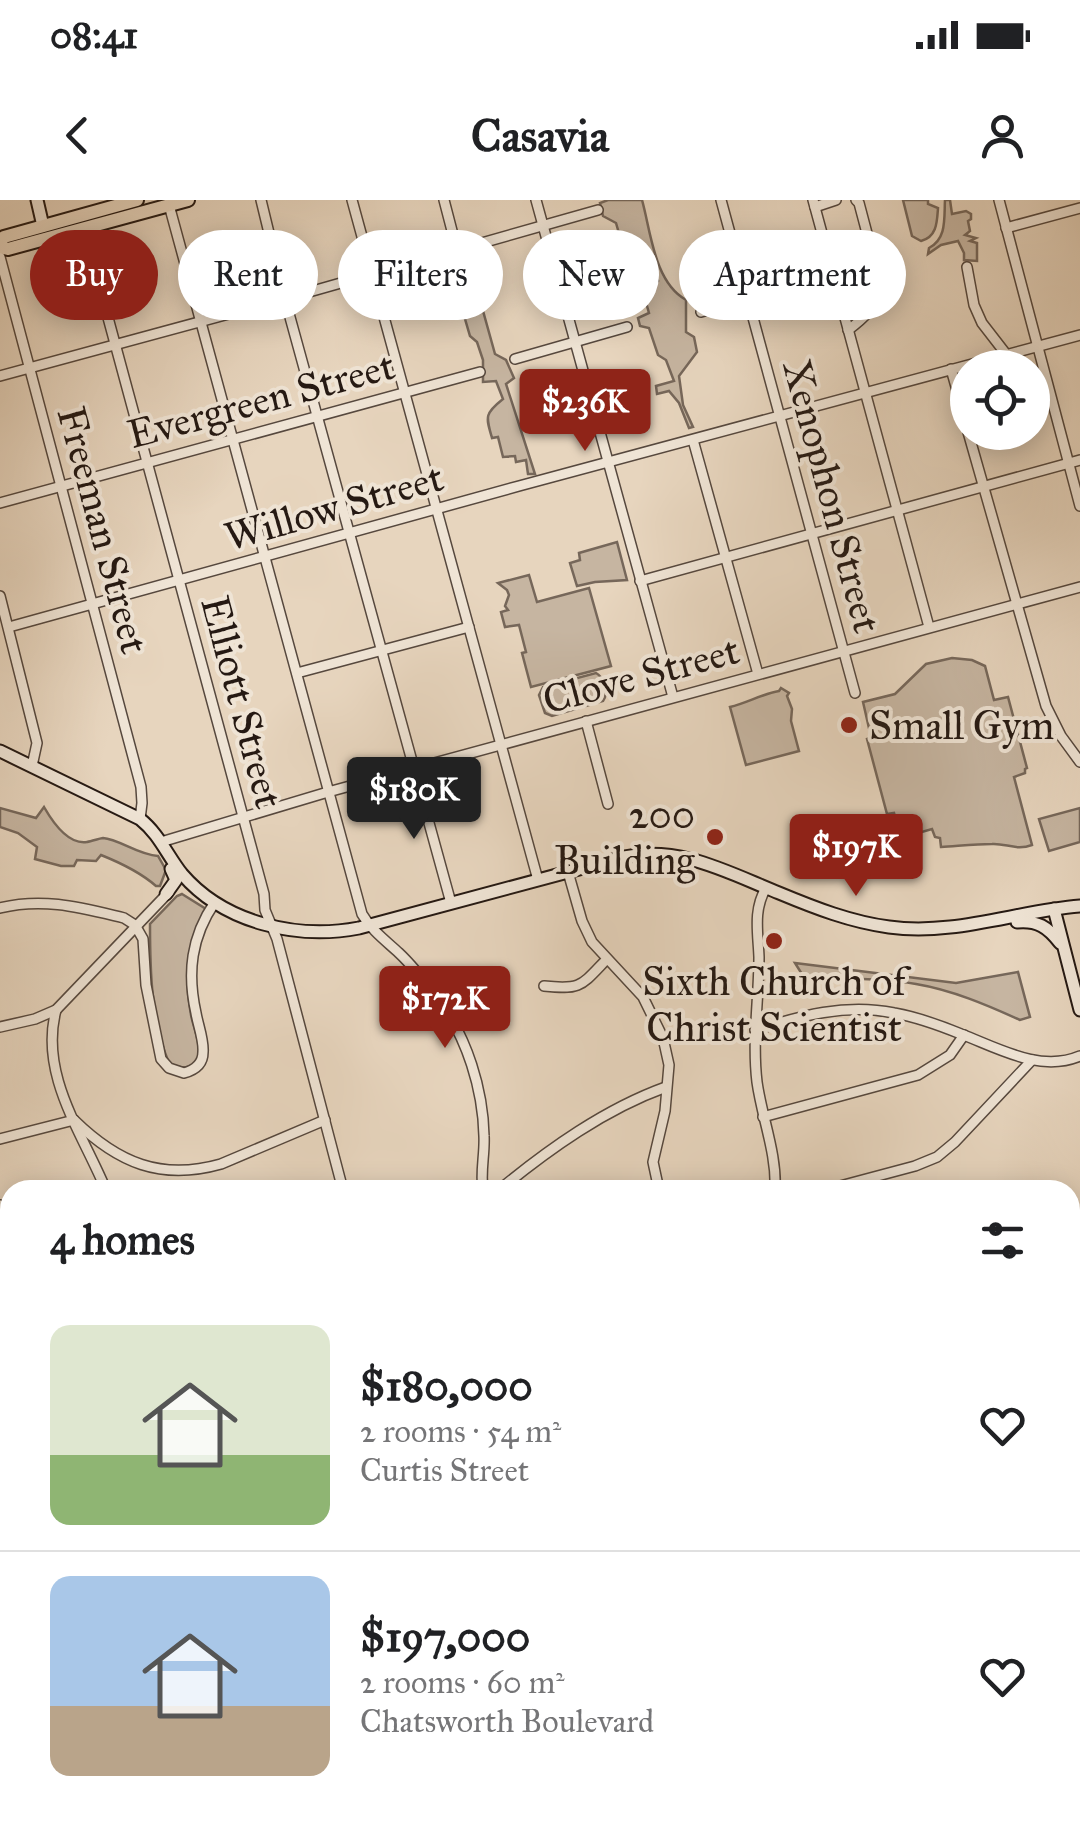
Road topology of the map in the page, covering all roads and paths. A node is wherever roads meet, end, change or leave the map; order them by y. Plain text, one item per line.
1 (37, 200) edge
2 (137, 200) edge
3 (188, 200) edge
4 (261, 200) edge
5 (352, 200) edge
6 (444, 200) edge
7 (536, 200) edge
8 (720, 200) edge
9 (836, 200) edge
10 (856, 200) edge
11 (999, 200) edge
12 (814, 204) edge
13 (169, 205) junction
14 (1080, 208) edge
15 (598, 210) dead end
16 (543, 225) junction
17 (43, 226) junction
18 (84, 228) junction
19 (1006, 228) junction
20 (268, 230) edge
21 (361, 230) edge
22 (452, 230) edge
23 (728, 230) edge
24 (821, 230) edge
25 (503, 237) edge
26 (0, 244) edge
27 (0, 257) edge
28 (967, 266) dead end
29 (207, 320) edge
30 (291, 320) edge
31 (386, 320) edge
32 (753, 320) edge
33 (845, 320) edge
34 (200, 322) junction
35 (628, 327) dead end
36 (848, 330) junction
37 (1080, 335) edge
38 (574, 342) junction
39 (114, 345) junction
40 (1037, 347) junction
41 (1003, 350) edge
42 (1024, 350) edge
43 (515, 359) dead end
44 (28, 368) junction
45 (950, 369) edge
46 (480, 372) dead end
47 (0, 376) edge
48 (404, 392) junction
49 (865, 392) junction
50 (317, 416) junction
51 (779, 416) junction
52 (232, 440) junction
53 (693, 440) junction
54 (973, 450) edge
55 (1080, 460) edge
56 (146, 463) junction
57 (608, 463) junction
58 (1068, 464) junction
59 (61, 486) junction
60 (983, 487) junction
61 (0, 503) edge
62 (1080, 506) edge
63 (437, 509) junction
64 (897, 510) junction
65 (350, 534) junction
66 (811, 534) junction
67 (264, 558) junction
68 (726, 558) junction
69 (178, 581) junction
70 (640, 581) junction
71 (1080, 588) edge
72 (0, 596) edge
73 (93, 603) junction
74 (1016, 605) junction
75 (469, 627) junction
76 (929, 627) junction
77 (9, 628) junction
78 (844, 651) junction
79 (382, 652) junction
80 (298, 673) junction
81 (758, 674) junction
82 (855, 693) dead end
83 (672, 698) junction
84 (586, 721) junction
85 (500, 745) junction
86 (0, 751) edge
87 (1080, 762) edge
88 (32, 766) junction
89 (414, 769) junction
90 (328, 792) junction
91 (608, 804) dead end
92 (243, 817) junction
93 (140, 819) junction
94 (164, 846) junction
95 (568, 872) junction
96 (185, 877) junction
97 (538, 880) junction
98 (766, 888) junction
99 (166, 894) junction
100 (215, 902) junction
101 (451, 903) junction
102 (1080, 906) edge
103 (0, 908) edge
104 (1054, 909) junction
105 (979, 923) junction
106 (135, 925) junction
107 (369, 925) junction
108 (273, 927) junction
109 (1065, 952) junction
110 (606, 960) junction
111 (544, 986) dead end
112 (56, 1010) junction
113 (1080, 1010) edge
114 (0, 1027) edge
115 (756, 1030) junction
116 (964, 1035) junction
117 (1080, 1056) edge
118 (1032, 1060) junction
119 (666, 1088) junction
120 (764, 1117) junction
121 (74, 1120) junction
122 (324, 1120) junction
123 (0, 1140) edge
124 (101, 1180) edge
125 (340, 1180) edge
126 (484, 1180) edge
127 (511, 1180) edge
128 (657, 1180) edge
129 (775, 1180) edge
130 (872, 1180) edge

1 - 17 main road
2 - 17 main road
3 - 13 main road
4 - 20 street
5 - 21 street
6 - 22 street
7 - 16 street
8 - 23 street, Xenophon Street
9 - 12 street
10 - 36 street
11 - 19 street
12 - 24 street
13 - 18 main road
13 - 34 street
14 - 19 street
15 - 16 street
16 - 25 street
16 - 38 street
17 - 26 main road
18 - 26 main road
18 - 39 street, Elliott Street
19 - 40 street
27 - 44 street, Freeman Street
28 - 41 street
29 - 34 street
30 - 50 street
31 - 48 street
32 - 51 street, Xenophon Street
33 - 36 street
34 - 39 street
34 - 52 street
35 - 38 street
36 - 49 street
37 - 40 street, Willow Street
38 - 43 street
38 - 57 street
39 - 44 street
39 - 56 street, Elliott Street
40 - 42 street, Willow Street
40 - 58 street
44 - 47 street
44 - 59 street, Freeman Street
45 - 49 street, Willow Street
46 - 48 street, Evergreen Street
48 - 50 street, Evergreen Street
48 - 63 street
49 - 51 street, Willow Street
49 - 64 street
50 - 52 street, Evergreen Street
50 - 65 street
51 - 53 street, Willow Street
51 - 66 street, Xenophon Street
52 - 56 street, Evergreen Street
52 - 67 street
53 - 57 street, Willow Street
53 - 68 street
54 - 60 street
55 - 58 street
56 - 59 street, Evergreen Street
56 - 69 street, Elliott Street
57 - 63 street, Willow Street
57 - 70 street
58 - 60 street
58 - 62 street
59 - 61 street, Evergreen Street
59 - 73 street, Freeman Street
60 - 64 street
60 - 74 street
63 - 65 street, Willow Street
63 - 75 street
64 - 66 street
64 - 76 street
65 - 67 street, Willow Street
65 - 79 street
66 - 68 street
66 - 78 street, Xenophon Street
67 - 69 street, Willow Street
67 - 80 street
68 - 70 street
68 - 81 street
69 - 73 street, Willow Street
69 - 92 street, Elliott Street
70 - 83 street
71 - 74 street, Clove Street
72 - 77 street
73 - 77 street, Willow Street
73 - 93 street, Freeman Street
74 - 76 street, Clove Street
74 - 87 street
75 - 79 street
75 - 85 street
76 - 78 street, Clove Street
77 - 88 street
78 - 81 street, Clove Street
78 - 82 street, Xenophon Street
79 - 80 street
79 - 89 street
80 - 90 street
81 - 83 street, Clove Street
83 - 84 street, Clove Street
84 - 85 street, Clove Street
84 - 91 street
85 - 89 street, Clove Street
85 - 97 street
86 - 88 main road
88 - 93 main road
89 - 90 street, Clove Street
89 - 101 street
90 - 92 street, Clove Street
90 - 107 street
92 - 94 street, Clove Street
92 - 108 street, Elliott Street
93 - 94 main road
94 - 96 main road
94 - 99 main road
95 - 97 main road
95 - 98 main road
95 - 110 street
96 - 99 street
96 - 100 main road
97 - 101 main road
98 - 105 main road
98 - 115 street
99 - 106 street
100 - 106 street
100 - 108 main road
101 - 107 main road
102 - 104 main road
103 - 106 street
104 - 105 main road
104 - 109 main road
105 - 109 main road
106 - 112 street
107 - 108 main road
107 - 126 street
108 - 122 street, Elliott Street
109 - 113 main road
110 - 111 street
110 - 119 street
112 - 114 street
112 - 121 street
115 - 116 street
115 - 120 street
116 - 118 street
116 - 120 street
117 - 118 street
118 - 130 street
119 - 127 street
119 - 128 street
120 - 129 street
121 - 122 street
121 - 123 street
121 - 124 street
122 - 125 street, Elliott Street

